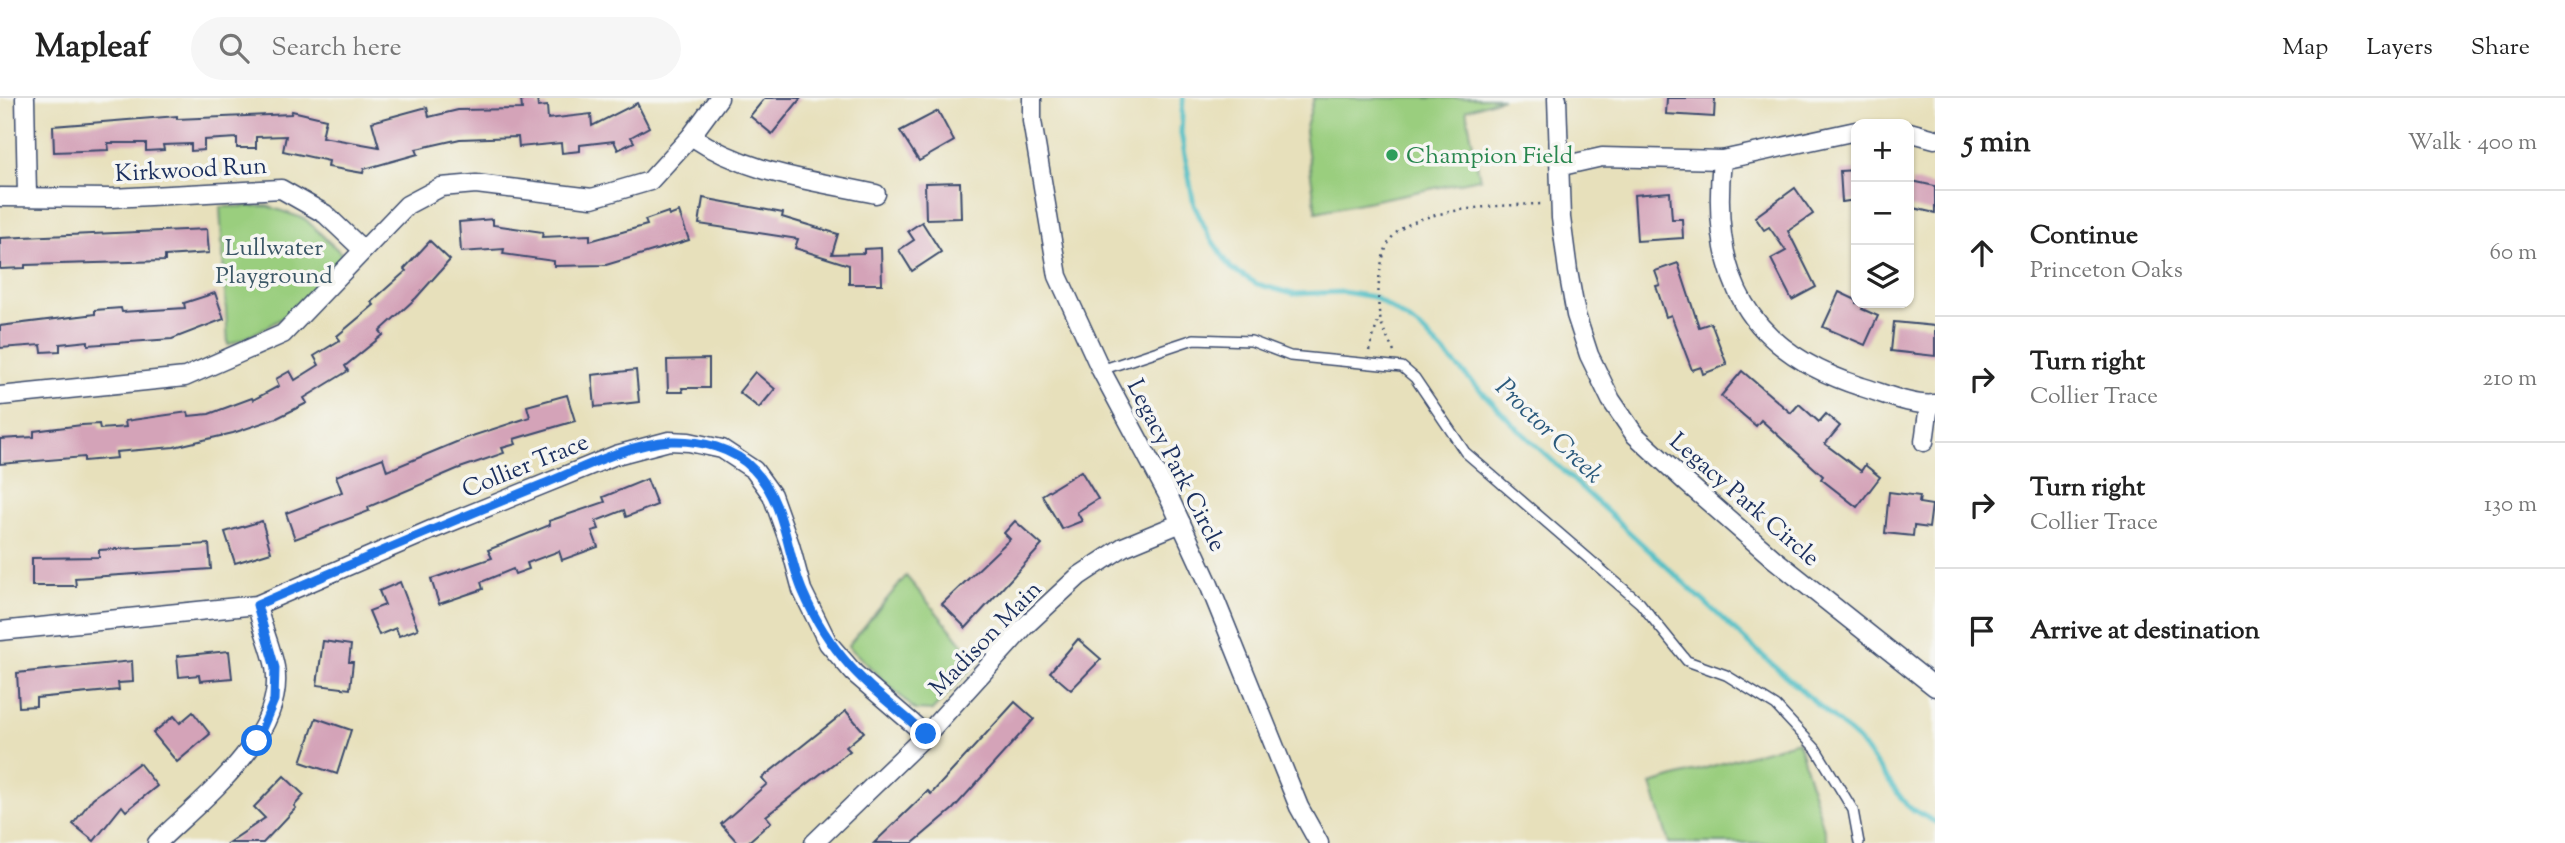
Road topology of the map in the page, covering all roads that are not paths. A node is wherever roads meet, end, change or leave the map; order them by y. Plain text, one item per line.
1 (25, 98) edge
2 (719, 98) edge
3 (1032, 98) edge
4 (1557, 98) edge
5 (1851, 132) edge
6 (1914, 133) edge
7 (691, 136) junction
8 (1935, 139) edge
9 (1722, 160) junction
10 (1562, 166) junction
11 (876, 194) dead end
12 (27, 195) junction
13 (0, 197) edge
14 (363, 250) junction
15 (1101, 370) junction
16 (0, 396) edge
17 (1932, 404) edge
18 (1924, 442) dead end
19 (1181, 523) junction
20 (257, 605) junction
21 (0, 631) edge
22 (1935, 687) edge
23 (926, 734) junction
24 (157, 843) edge
25 (814, 843) edge
26 (1319, 843) edge
27 (1859, 843) edge

1 - 12 street
2 - 7 street
3 - 15 street, Legacy Park Circle
4 - 10 street, Legacy Park Circle
5 - 9 street
6 - 8 street
7 - 11 street
7 - 14 street
9 - 10 street
9 - 17 street
10 - 22 street, Legacy Park Circle
12 - 13 street, Kirkwood Run
12 - 14 street, Kirkwood Run
14 - 16 street
15 - 19 street, Legacy Park Circle
15 - 27 lane
17 - 18 street
19 - 23 street, Madison Main
19 - 26 street, Legacy Park Circle
20 - 21 street, Collier Trace
20 - 23 street, Collier Trace
20 - 24 street
23 - 25 street, Madison Main

